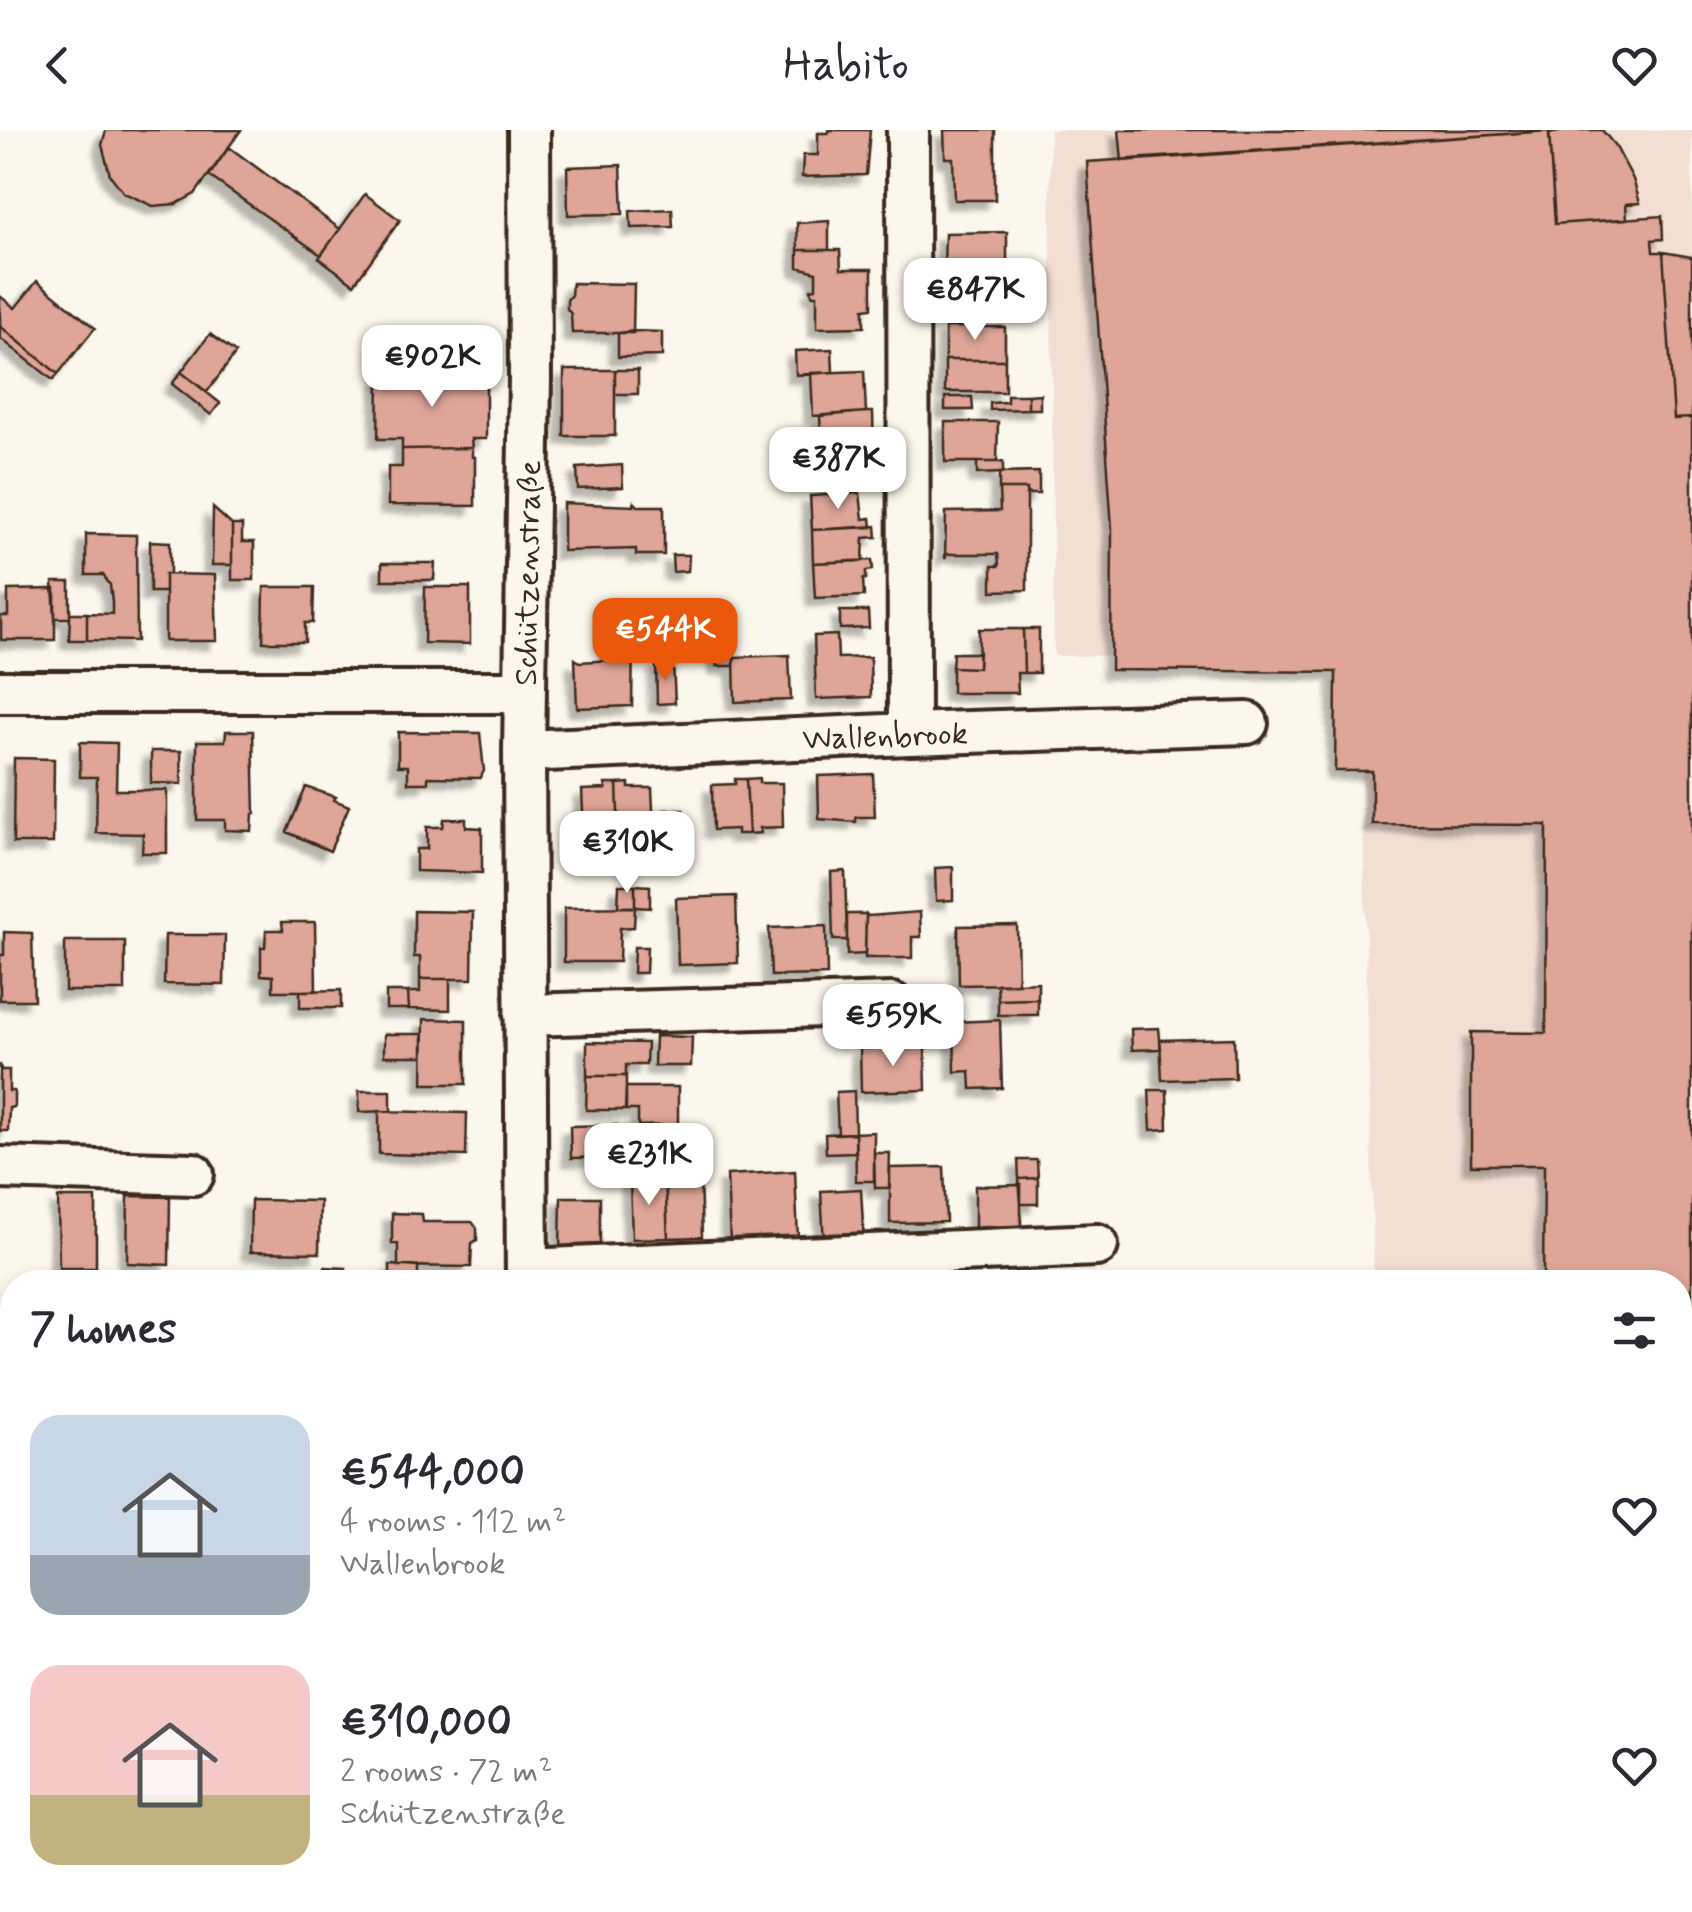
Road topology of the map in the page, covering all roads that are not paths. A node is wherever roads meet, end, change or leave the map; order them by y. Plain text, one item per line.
1 (529, 130) edge
2 (908, 130) edge
3 (0, 692) edge
4 (524, 692) junction
5 (1247, 724) dead end
6 (909, 734) junction
7 (524, 751) junction
8 (892, 1004) dead end
9 (525, 1015) junction
10 (0, 1168) edge
11 (193, 1174) dead end
12 (1096, 1245) dead end
13 (527, 1270) edge
14 (637, 1270) edge

1 - 4 street, Schützenstraße
2 - 6 street
3 - 4 street
4 - 7 street, Schützenstraße
5 - 6 street, Wallenbrook
6 - 7 street, Wallenbrook
7 - 9 street, Schützenstraße
8 - 9 street
9 - 13 street, Schützenstraße
10 - 11 street
12 - 14 street

